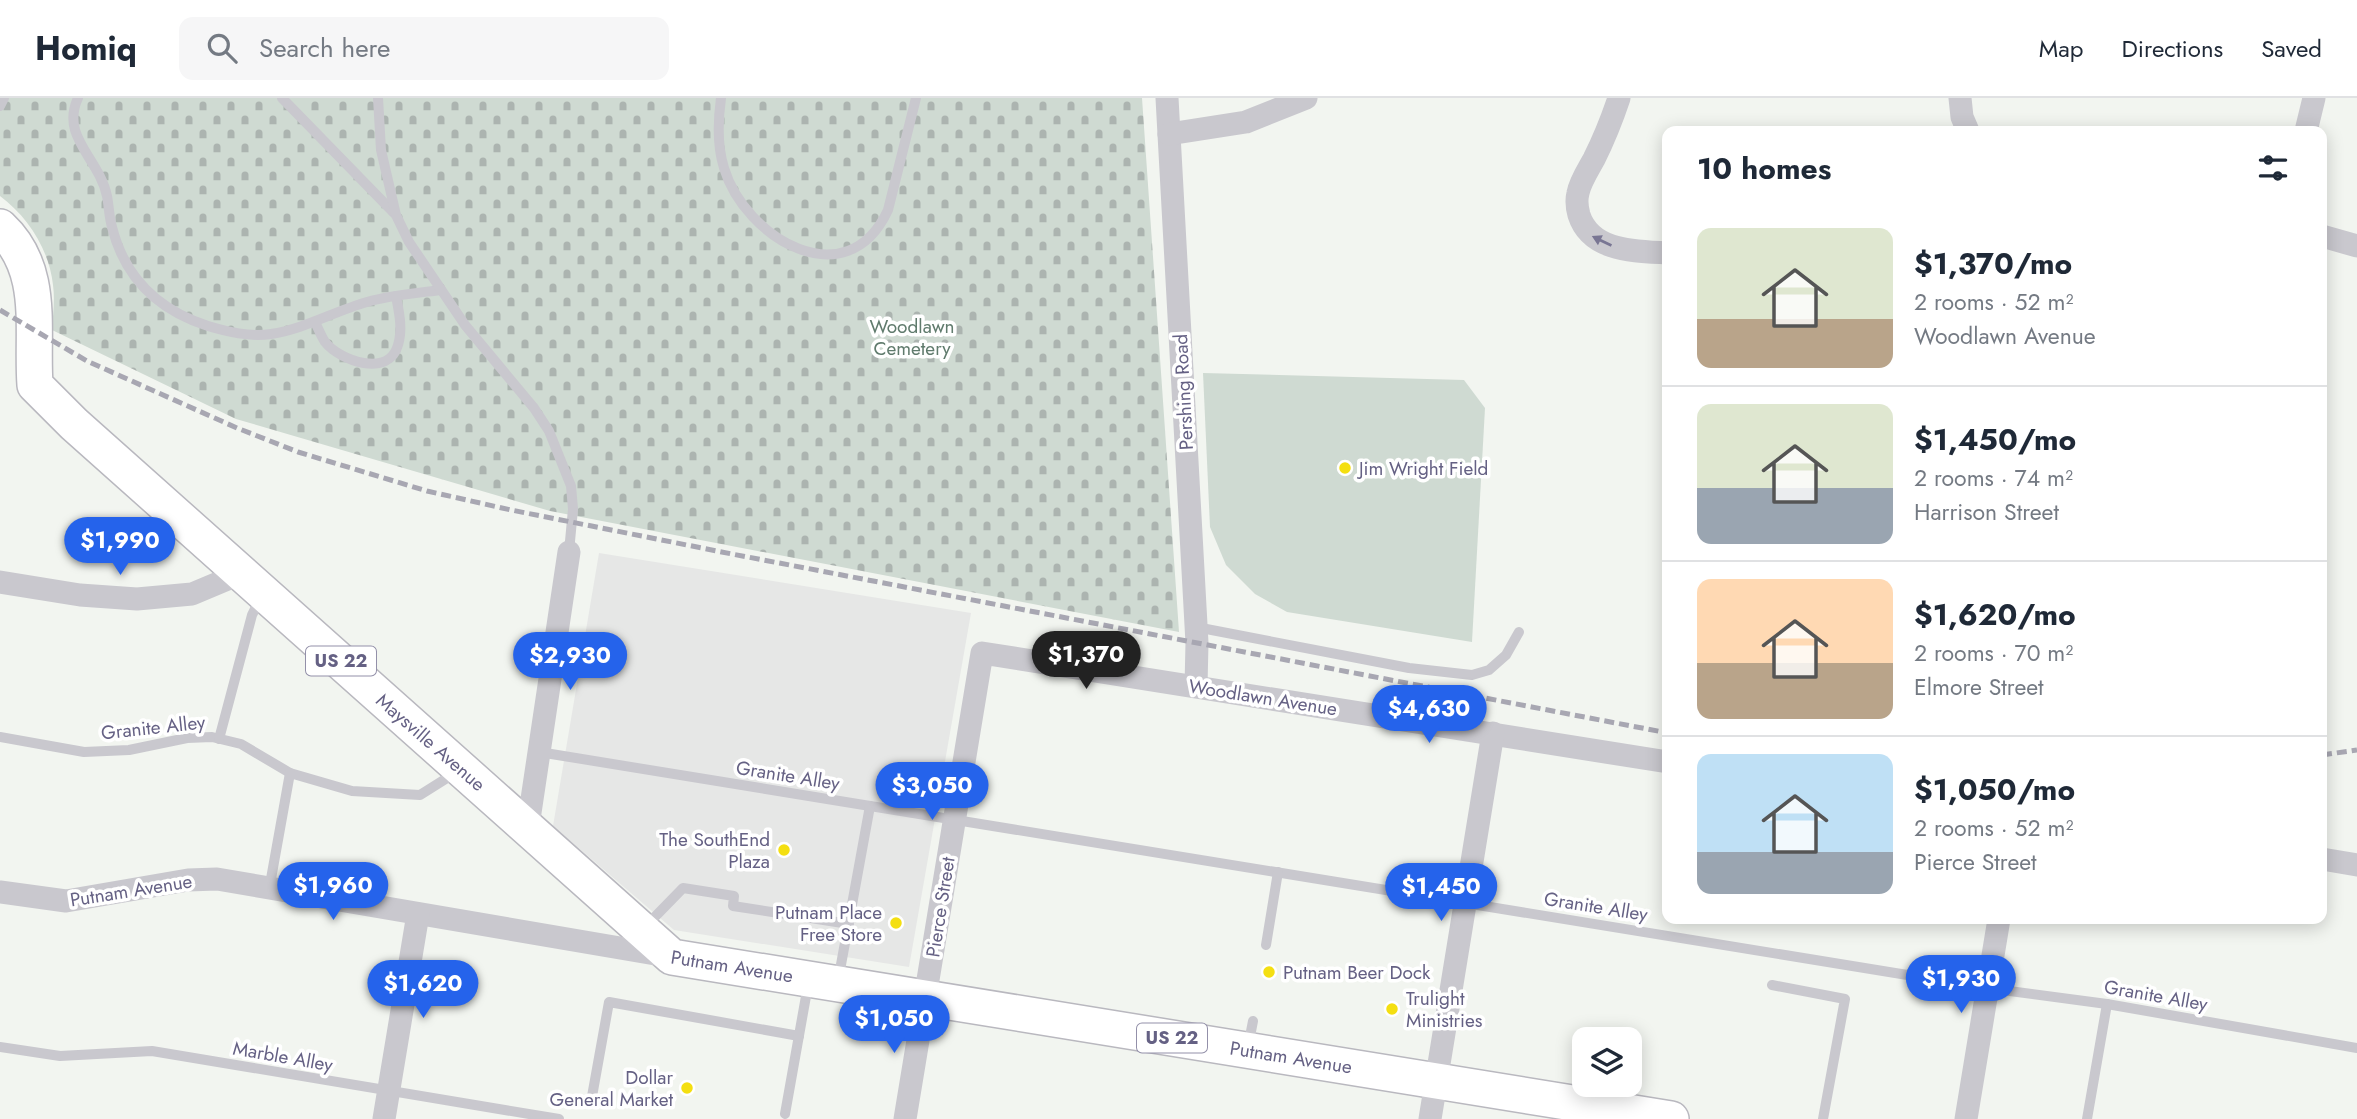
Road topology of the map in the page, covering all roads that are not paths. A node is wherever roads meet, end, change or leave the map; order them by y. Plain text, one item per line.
1 (4, 98) edge
2 (78, 98) edge
3 (282, 98) edge
4 (379, 98) edge
5 (721, 98) edge
6 (916, 98) edge
7 (1167, 98) edge
8 (1306, 98) edge
9 (1619, 98) edge
10 (1960, 98) edge
11 (2314, 98) edge
12 (0, 106) edge
13 (1966, 126) edge
14 (2307, 126) edge
15 (1169, 134) junction
16 (396, 215) junction
17 (0, 227) edge
18 (2327, 237) edge
19 (2357, 246) edge
20 (1662, 253) edge
21 (441, 290) junction
22 (396, 296) junction
23 (315, 321) junction
24 (569, 552) joint
25 (0, 582) edge
26 (253, 582) junction
27 (1196, 627) junction
28 (1519, 632) dead end
29 (982, 653) joint
30 (1196, 687) junction
31 (1493, 733) junction
32 (0, 737) edge
33 (219, 739) junction
34 (539, 752) junction
35 (1662, 761) edge
36 (461, 769) junction
37 (290, 773) junction
38 (870, 806) junction
39 (955, 820) junction
40 (528, 825) junction
41 (2327, 860) edge
42 (2357, 865) edge
43 (1278, 872) junction
44 (269, 890) junction
45 (0, 892) edge
46 (1466, 903) junction
47 (418, 914) junction
48 (849, 924) junction
49 (1998, 924) edge
50 (643, 930) junction
51 (1266, 945) dead end
52 (673, 957) junction
53 (823, 981) junction
54 (1772, 985) dead end
55 (1987, 988) junction
56 (925, 998) junction
57 (2107, 1004) junction
58 (799, 1036) junction
59 (0, 1046) edge
60 (2357, 1048) edge
61 (1437, 1081) junction
62 (389, 1092) junction
63 (591, 1102) dead end
64 (785, 1114) dead end
65 (1632, 1116) edge
66 (384, 1119) edge
67 (558, 1119) edge
68 (905, 1119) edge
69 (1430, 1119) edge
70 (1671, 1119) edge
71 (1823, 1119) edge
72 (1966, 1119) edge
73 (2087, 1119) edge

1 - 12 lane
2 - 23 lane
3 - 16 lane
4 - 16 lane
5 - 6 lane
7 - 15 street, Pershing Road
8 - 15 street
20 -> 9 street
10 - 13 street
11 - 14 street
15 - 27 street, Pershing Road
16 - 21 lane
17 - 26 main road, Maysville Avenue / US 22
18 - 19 street
21 - 22 lane
21 - 24 lane
22 - 23 lane
22 - 23 lane
24 - 34 street
25 - 26 street
26 - 33 lane
26 - 36 main road, Maysville Avenue / US 22
27 - 28 lane
27 - 30 street, Pershing Road
29 - 30 street, Woodlawn Avenue
29 - 39 street, Pierce Street
30 - 31 street, Woodlawn Avenue
31 - 35 street, Woodlawn Avenue
31 - 46 street
32 - 33 lane, Granite Alley
33 - 37 lane, Granite Alley
34 - 38 lane, Granite Alley
34 - 40 street
36 - 37 lane, Granite Alley
36 - 40 main road, Maysville Avenue / US 22
37 - 44 lane
38 - 39 lane, Granite Alley
38 - 48 lane
39 - 43 lane, Granite Alley
39 - 56 street, Pierce Street
40 - 50 main road, Maysville Avenue / US 22
41 - 42 street
43 - 46 lane, Granite Alley
43 - 51 lane
44 - 45 street, Putnam Avenue
44 - 47 street, Putnam Avenue
46 - 55 lane, Granite Alley
46 - 61 street
47 - 52 street, Putnam Avenue
47 - 62 street
48 - 50 lane
48 - 53 lane
49 - 55 street
50 - 52 main road, Maysville Avenue / US 22
52 - 53 main road, Putnam Avenue / US 22
53 - 56 main road, Putnam Avenue / US 22
53 - 58 lane
54 - 71 lane
55 - 57 lane, Granite Alley
55 - 72 street
56 - 61 main road, Putnam Avenue / US 22
56 - 68 street, Pierce Street
57 - 60 lane, Granite Alley
57 - 73 lane
58 - 63 lane
58 - 64 lane
59 - 62 lane, Marble Alley
61 - 65 main road, Putnam Avenue / US 22
61 - 69 street
62 - 66 street
62 - 67 lane, Marble Alley
65 - 70 main road, Putnam Avenue / US 22

